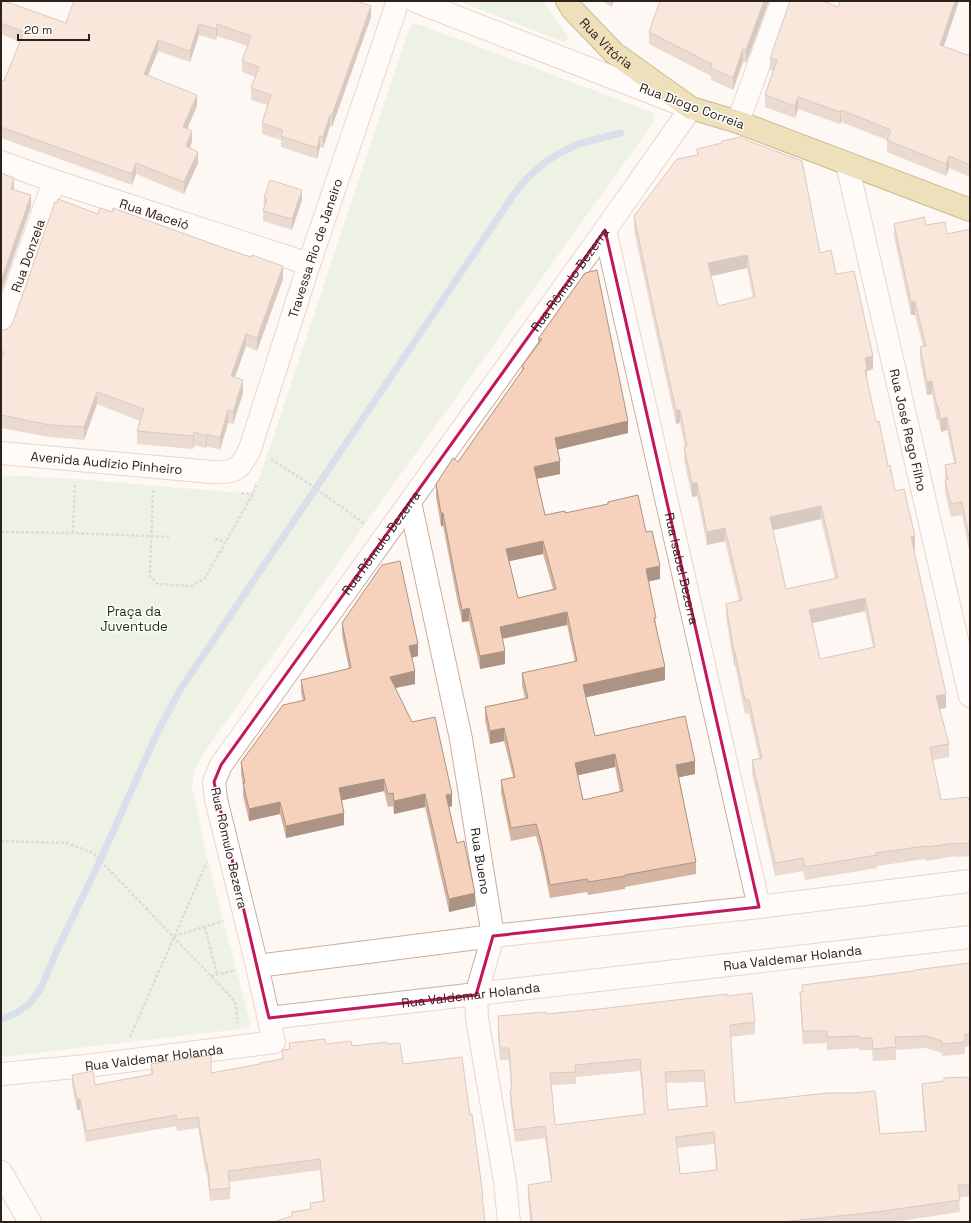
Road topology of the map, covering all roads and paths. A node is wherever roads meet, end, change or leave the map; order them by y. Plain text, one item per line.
1 (398, 1) edge
2 (415, 1) edge
3 (567, 1) edge
4 (782, 1) edge
5 (691, 108) junction
6 (738, 122) junction
7 (1, 162) edge
8 (847, 164) junction
9 (54, 181) junction
10 (970, 210) edge
11 (605, 230) junction
12 (309, 264) junction
13 (1, 331) edge
14 (1, 453) edge
15 (267, 456) dead end
16 (212, 472) joint
17 (76, 479) dead end
18 (153, 486) dead end
19 (253, 494) dead end
20 (410, 502) junction
21 (365, 524) dead end
22 (1, 532) edge
23 (73, 533) junction
24 (151, 537) junction
25 (170, 537) dead end
26 (215, 539) dead end
27 (226, 542) junction
28 (970, 696) edge
29 (1, 841) edge
30 (208, 861) dead end
31 (970, 881) edge
32 (759, 906) junction
33 (224, 921) dead end
34 (205, 927) junction
35 (174, 936) junction
36 (493, 936) junction
37 (970, 937) edge
38 (246, 968) junction
39 (217, 974) junction
40 (211, 976) junction
41 (476, 995) junction
42 (269, 1018) junction
43 (238, 1029) dead end
44 (127, 1043) dead end
45 (1, 1074) edge
46 (1, 1172) edge
47 (30, 1222) edge
48 (509, 1222) edge

1 - 12 street, Travessa Rio de Janeiro
2 - 5 street, Rua Diogo Correia
3 - 5 main road, Rua Vitória
4 - 6 street
5 - 6 main road, Rua Diogo Correia
5 - 11 street, Rua Rômulo Bezerra
6 - 8 main road, Rua Diogo Correia
7 - 9 street, Rua Maceió
8 - 10 main road, Rua Diogo Correia
8 - 28 street, Rua José Rego Filho
9 - 12 street, Rua Maceió
9 - 13 street, Rua Donzela
11 - 20 street, Rua Rômulo Bezerra
11 - 32 street, Rua Isabel Bezerra
12 - 16 street, Travessa Rio de Janeiro
14 - 16 street, Avenida Audízio Pinheiro
15 - 21 path
17 - 23 path
18 - 24 path
19 - 27 path
20 - 36 street, Rua Bueno
20 - 38 street, Rua Rômulo Bezerra
22 - 23 path
23 - 24 path
24 - 25 path
24 - 27 path
26 - 27 path
29 - 35 path
30 - 35 path
31 - 32 street
32 - 36 street
33 - 34 path
34 - 35 path
34 - 39 path
35 - 40 path
35 - 44 path
36 - 38 street
36 - 41 street, Rua Bueno
37 - 41 street, Rua Valdemar Holanda
38 - 39 path
38 - 42 street, Rua Rômulo Bezerra
39 - 40 path
40 - 43 path
41 - 42 street, Rua Valdemar Holanda
41 - 48 street, Rua Bueno
42 - 45 street, Rua Valdemar Holanda
46 - 47 street

